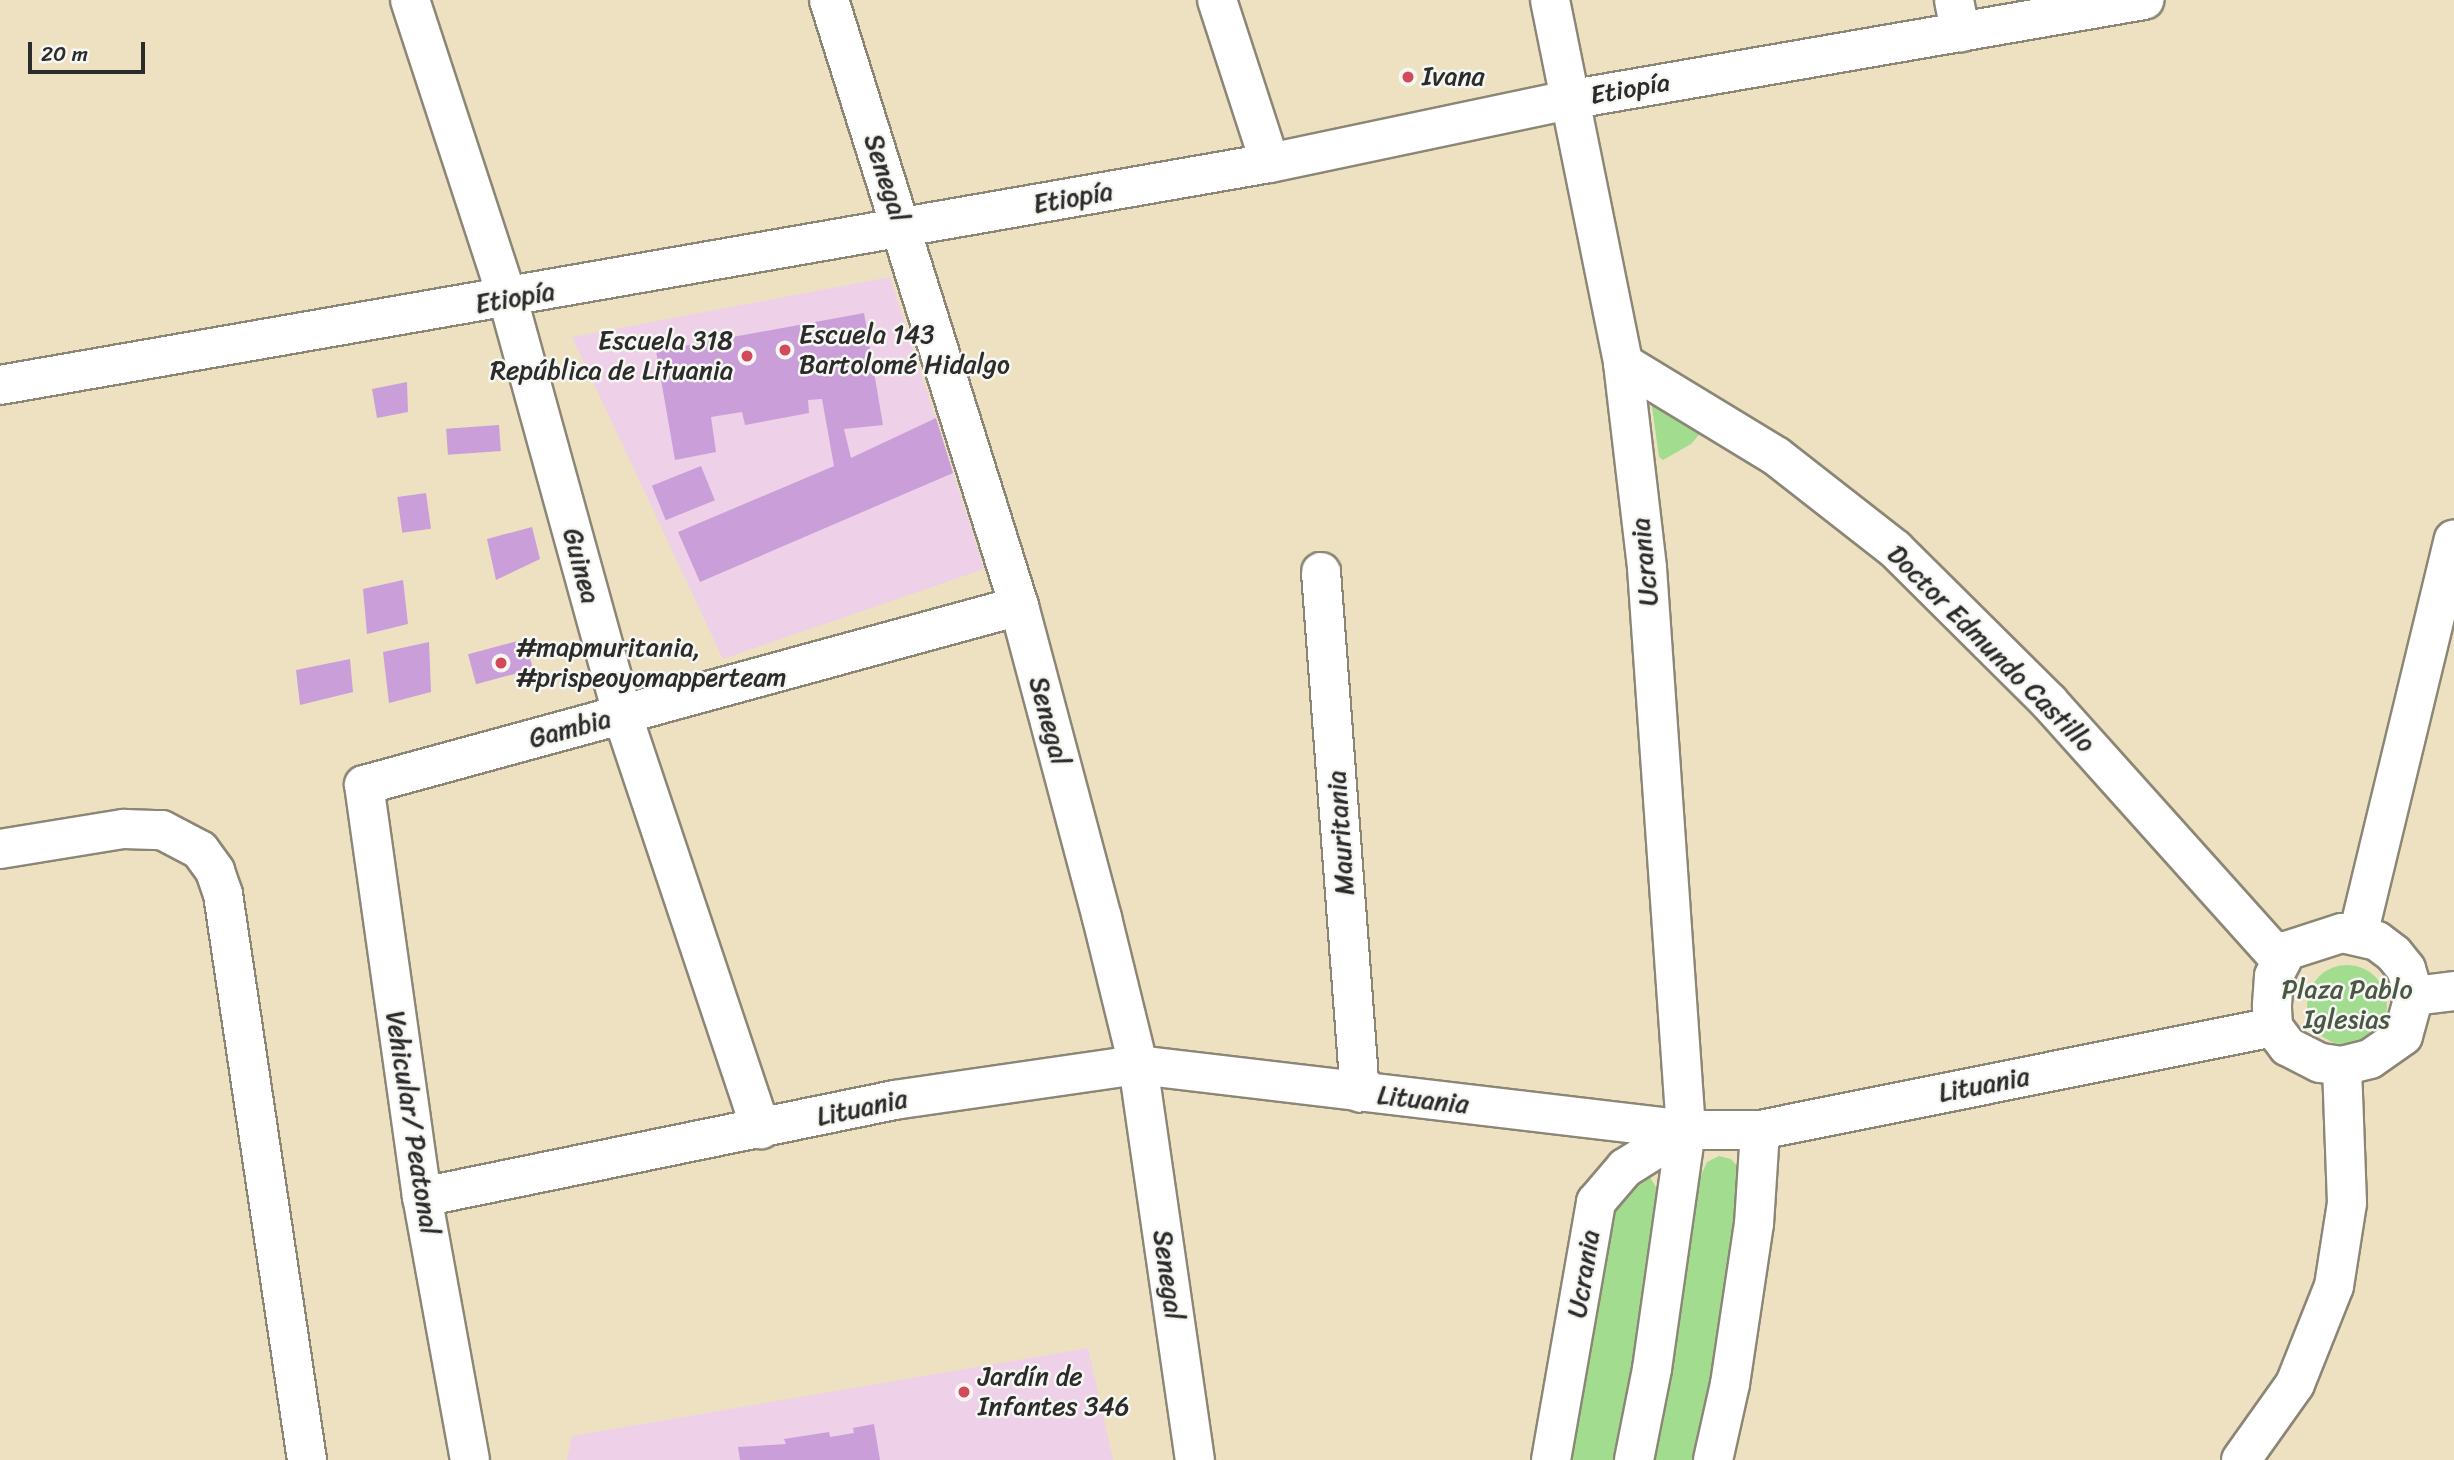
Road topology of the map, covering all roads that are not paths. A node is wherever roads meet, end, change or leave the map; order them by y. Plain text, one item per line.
1 (410, 0) edge
2 (829, 0) edge
3 (1217, 0) edge
4 (1550, 0) edge
5 (2144, 0) edge
6 (1957, 16) edge
7 (1568, 100) junction
8 (1270, 163) junction
9 (903, 228) junction
10 (508, 299) junction
11 (1623, 363) junction
12 (0, 385) edge
13 (2454, 539) edge
14 (1321, 572) dead end
15 (1019, 606) junction
16 (622, 714) junction
17 (364, 785) joint
18 (0, 849) edge
19 (2358, 935) junction
20 (2281, 961) junction
21 (2454, 991) edge
22 (2414, 996) junction
23 (2273, 1027) junction
24 (1138, 1065) junction
25 (2342, 1066) junction
26 (1360, 1093) junction
27 (761, 1129) junction
28 (1686, 1130) junction
29 (1760, 1130) junction
30 (422, 1197) junction
31 (307, 1460) edge
32 (470, 1460) edge
33 (1195, 1460) edge
34 (1551, 1460) edge
35 (1634, 1460) edge
36 (1713, 1460) edge
37 (2242, 1460) edge

1 - 10 street, Guinea
2 - 9 street, Senegal
3 - 8 street
4 - 7 street, Ucrania
5 - 6 street, Etiopía
6 - 7 street, Etiopía
7 - 8 street, Etiopía
7 - 11 street, Ucrania
8 - 9 street, Etiopía
9 - 10 street, Etiopía
9 - 15 street, Senegal
10 - 12 street, Etiopía
10 - 16 street, Guinea
11 - 20 street, Doctor Edmundo Castillo
11 - 28 street, Ucrania
13 - 19 street
14 - 26 street, Mauritania
15 - 16 street, Gambia
15 - 24 street, Senegal
16 - 17 street, Gambia
16 - 27 street, Guinea
17 - 30 street, Vehicular/ Peatonal
18 - 31 street
19 - 20 street
19 - 22 street
20 - 23 street
21 - 22 street
22 - 25 street
23 - 25 street
23 - 29 street, Lituania
24 - 26 street, Lituania
24 - 27 street, Lituania
24 - 33 street, Senegal
25 - 37 street
26 - 28 street, Lituania
27 - 30 street, Lituania
28 - 29 street, Lituania
28 - 34 street, Ucrania
28 - 35 street, Ucrania
29 - 36 street
30 - 32 street, Vehicular/ Peatonal

